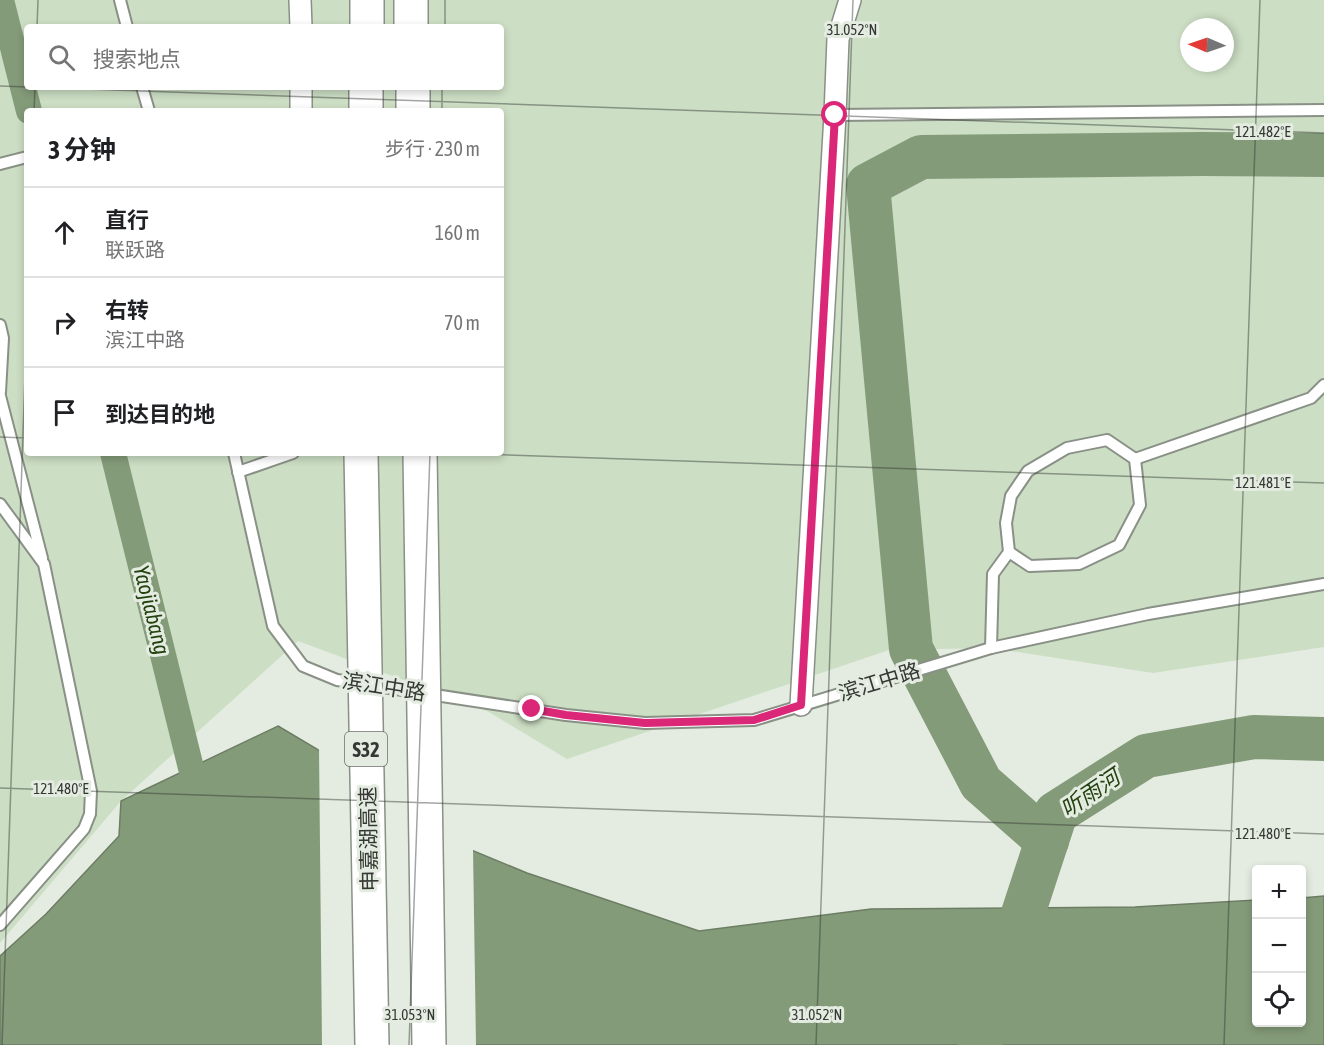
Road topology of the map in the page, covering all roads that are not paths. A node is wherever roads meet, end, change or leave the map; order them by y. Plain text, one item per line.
1 (120, 0) edge
2 (300, 0) edge
3 (367, 0) edge
4 (411, 0) edge
5 (850, 0) edge
6 (126, 24) edge
7 (301, 24) edge
8 (367, 24) edge
9 (411, 24) edge
10 (143, 90) edge
11 (301, 90) edge
12 (366, 90) edge
13 (413, 90) edge
14 (148, 108) edge
15 (301, 108) edge
16 (366, 108) edge
17 (413, 108) edge
18 (1324, 110) edge
19 (835, 115) junction
20 (24, 158) edge
21 (0, 164) edge
22 (0, 326) edge
23 (1324, 385) edge
24 (0, 394) edge
25 (235, 456) edge
26 (283, 456) edge
27 (362, 456) edge
28 (420, 456) edge
29 (1135, 459) junction
30 (238, 471) junction
31 (0, 504) edge
32 (1009, 552) junction
33 (44, 564) junction
34 (1324, 585) edge
35 (991, 648) junction
36 (801, 705) junction
37 (0, 925) edge
38 (372, 1045) edge
39 (429, 1045) edge

1 - 6 lane
2 - 7 street
3 - 8 highway
4 - 9 highway
5 - 19 street
10 - 14 lane
11 - 15 street
12 - 16 highway
13 - 17 highway
18 - 19 lane
19 - 36 street
20 - 21 lane
22 - 24 lane
23 - 29 lane
24 - 33 lane
25 - 30 lane, 滨江中路
26 - 30 lane
27 - 38 highway, 申嘉湖高速 / S32, bridge
28 - 39 highway, bridge
29 - 32 lane
29 - 32 lane
30 - 36 lane, 滨江中路
31 - 33 lane
32 - 35 lane
33 - 37 lane
34 - 35 lane, 滨江中路
35 - 36 lane, 滨江中路

